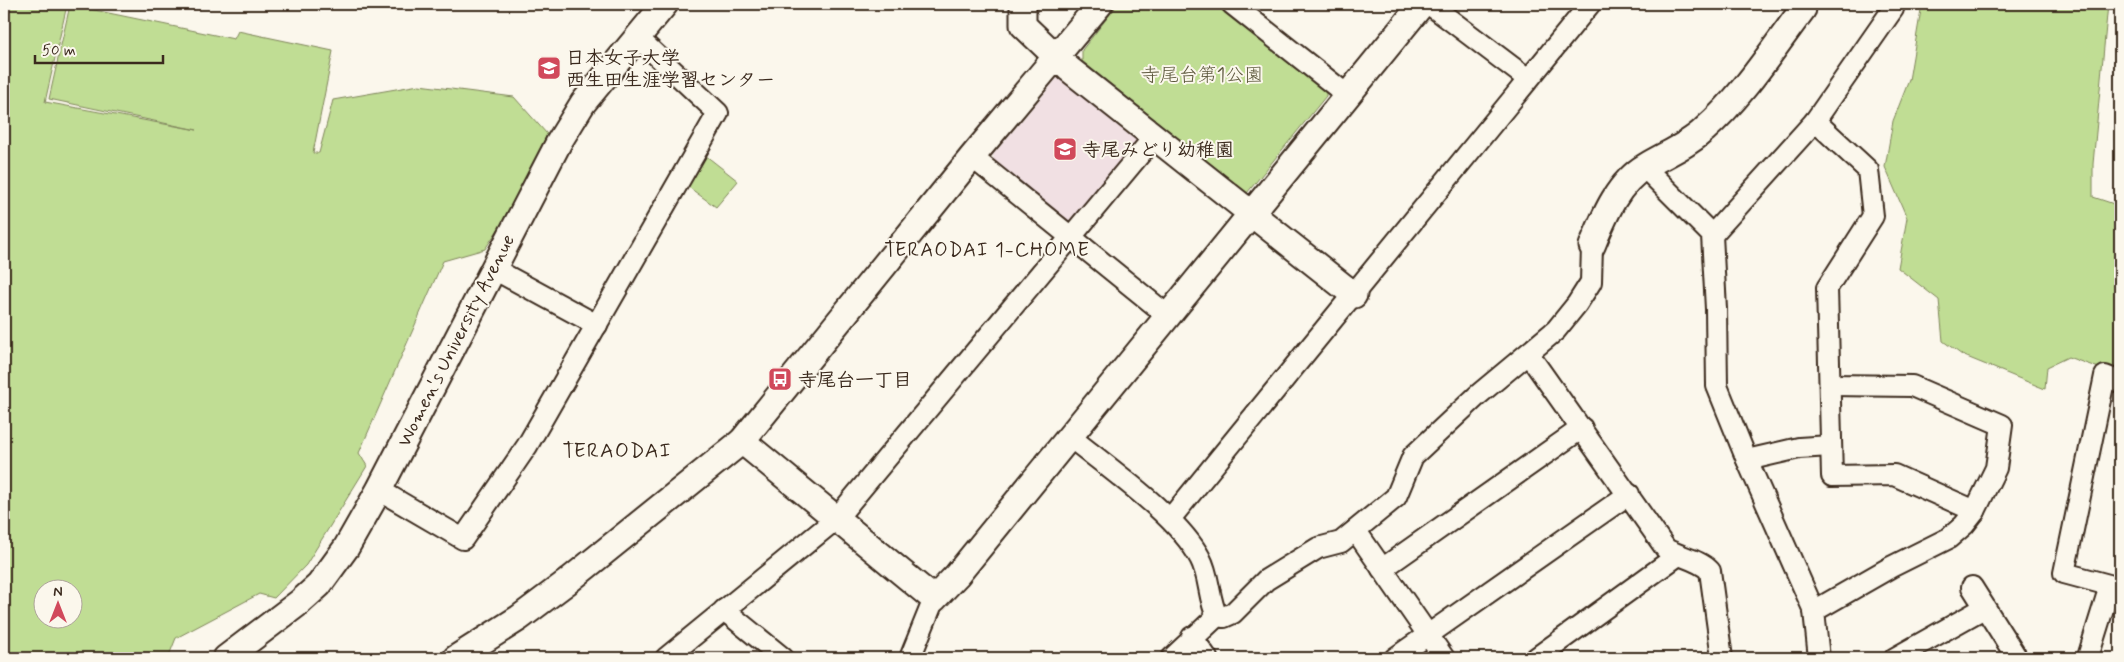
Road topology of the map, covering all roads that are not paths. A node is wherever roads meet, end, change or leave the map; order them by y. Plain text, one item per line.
1 (665, 4) edge
2 (1023, 4) edge
3 (1100, 4) edge
4 (1422, 4) edge
5 (1429, 4) edge
6 (1590, 4) edge
7 (1803, 4) edge
8 (1894, 4) edge
9 (1245, 8) edge
10 (636, 36) junction
11 (1057, 58) junction
12 (1528, 79) junction
13 (1347, 95) junction
14 (1815, 122) junction
15 (1155, 136) junction
16 (972, 158) junction
17 (1644, 167) junction
18 (1252, 213) junction
19 (1712, 235) junction
20 (1069, 236) junction
21 (1592, 246) joint
22 (492, 268) junction
23 (1354, 294) junction
24 (1167, 315) junction
25 (597, 325) junction
26 (1529, 354) junction
27 (2120, 382) edge
28 (1830, 385) junction
29 (1582, 428) junction
30 (1070, 436) junction
31 (742, 441) junction
32 (1830, 446) junction
33 (1747, 460) junction
34 (379, 490) junction
35 (1629, 494) junction
36 (1975, 511) junction
37 (836, 518) junction
38 (1170, 519) junction
39 (1356, 531) junction
40 (1677, 556) junction
41 (1382, 569) junction
42 (1972, 587) dead end
43 (2115, 587) edge
44 (934, 599) junction
45 (1984, 608) junction
46 (724, 610) junction
47 (1814, 611) junction
48 (1217, 616) junction
49 (1427, 636) junction
50 (1192, 637) junction
51 (1921, 652) edge
52 (226, 658) edge
53 (456, 658) edge
54 (666, 658) edge
55 (783, 658) edge
56 (910, 658) edge
57 (1172, 658) edge
58 (1207, 658) edge
59 (1395, 658) edge
60 (1444, 658) edge
61 (1536, 658) edge
62 (1722, 658) edge
63 (1820, 658) edge
64 (1895, 658) edge
65 (2017, 658) edge
66 (2092, 658) edge

1 - 10 street, Women's University Avenue
2 - 11 street
3 - 11 street
4 - 13 street
5 - 12 street
6 - 12 street
7 - 17 street
8 - 14 street
9 - 13 street
10 - 22 street, Women's University Avenue
10 - 25 street
11 - 15 street
11 - 16 street
12 - 23 street
13 - 18 street
14 - 19 street
14 - 28 street
15 - 18 street
15 - 20 street
16 - 20 street
16 - 31 street
17 - 19 street
17 - 21 street
18 - 23 street
18 - 24 street
19 - 33 street
20 - 24 street
20 - 37 street
21 - 26 street
22 - 25 street
22 - 34 street, Women's University Avenue
23 - 38 street
24 - 30 street
25 - 34 street
26 - 29 street
26 - 39 street
27 - 43 street
28 - 32 street
28 - 36 street
29 - 35 street
29 - 41 street
30 - 38 street
30 - 44 street
31 - 37 street
31 - 53 street
32 - 33 street
32 - 36 street
33 - 47 street
34 - 52 street, Women's University Avenue
35 - 40 street
35 - 49 street
36 - 47 street
37 - 44 street
37 - 46 street
38 - 48 street
39 - 41 street
39 - 48 street
40 - 61 street
40 - 62 street
41 - 49 street
42 - 45 street
43 - 66 street
44 - 56 street
45 - 51 street
45 - 65 street
46 - 54 street
46 - 55 street
47 - 63 street
48 - 50 street
49 - 59 street
49 - 60 street
50 - 57 street
50 - 58 street
51 - 64 street

